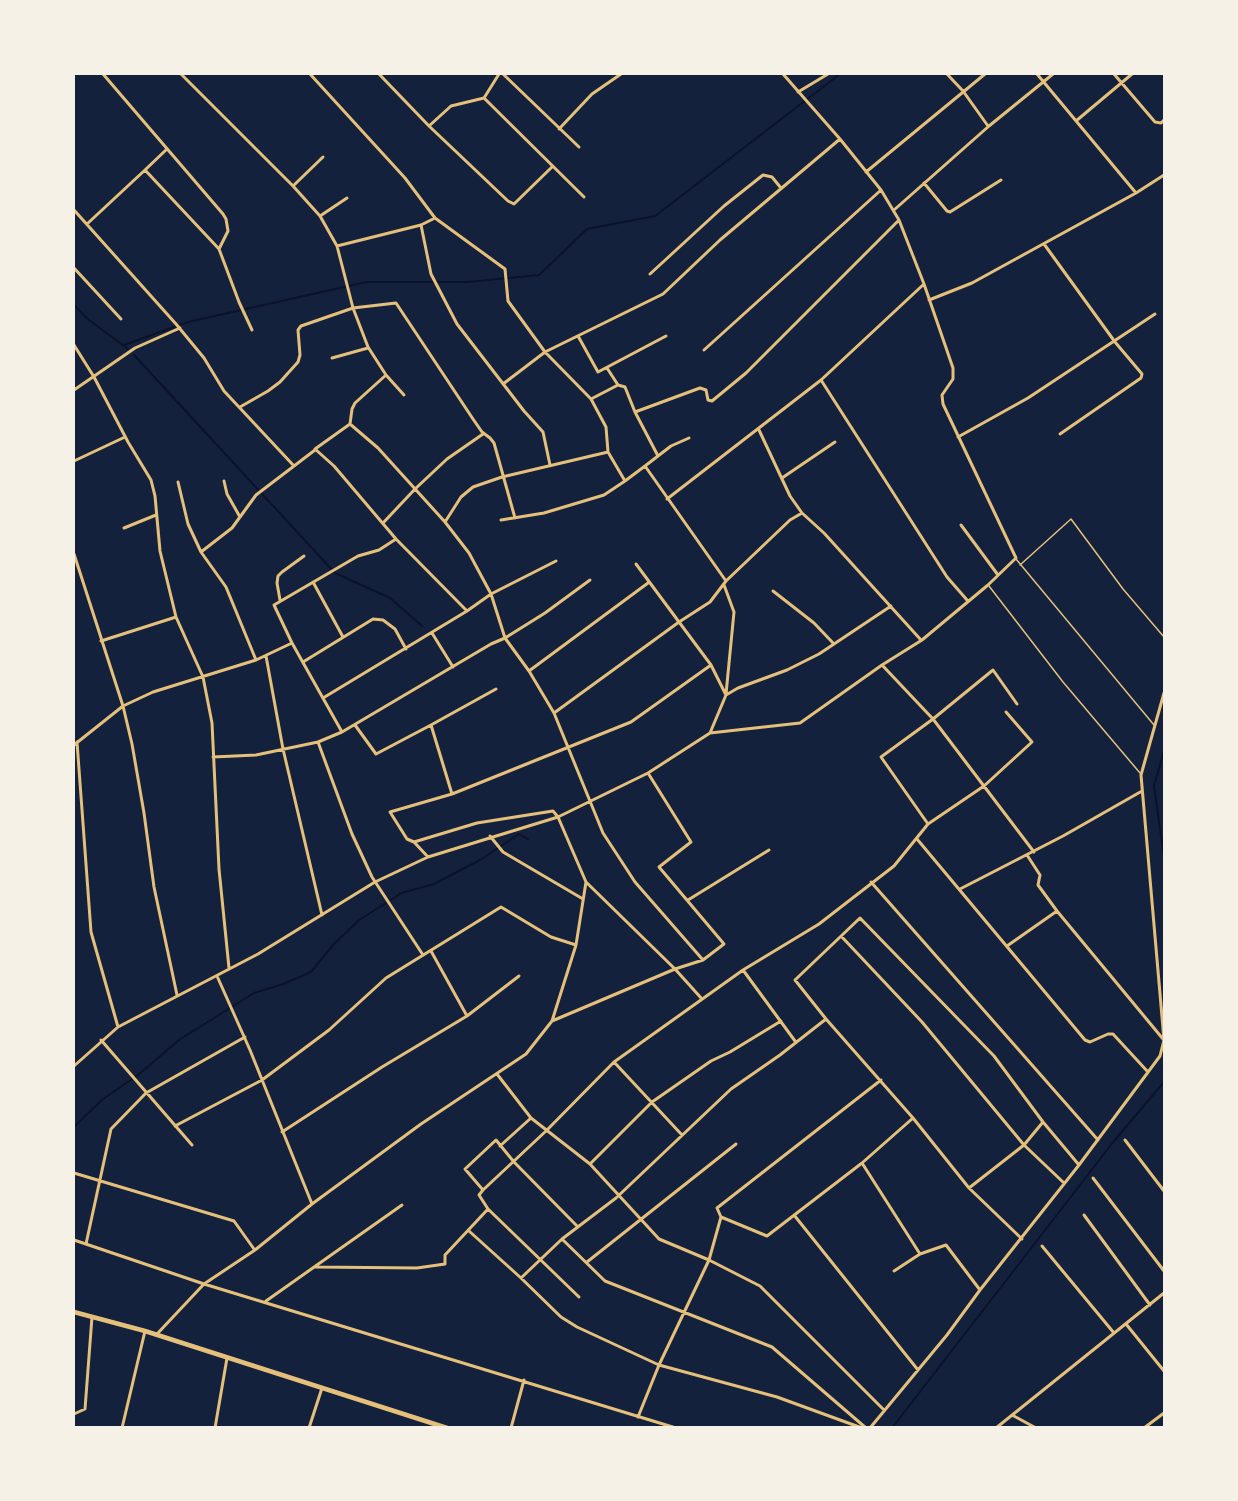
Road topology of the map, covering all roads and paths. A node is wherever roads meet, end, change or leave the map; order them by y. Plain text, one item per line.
1 (103, 74) edge
2 (181, 74) edge
3 (310, 74) edge
4 (379, 74) edge
5 (501, 74) edge
6 (621, 74) edge
7 (783, 74) edge
8 (828, 74) edge
9 (947, 74) edge
10 (984, 74) edge
11 (1037, 74) edge
12 (1053, 74) edge
13 (1113, 74) edge
14 (1132, 74) edge
15 (1044, 82) junction
16 (1122, 83) junction
17 (963, 91) junction
18 (798, 92) junction
19 (484, 98) junction
20 (1164, 120) edge
21 (1076, 121) junction
22 (429, 126) junction
23 (988, 126) junction
24 (559, 129) junction
25 (840, 139) junction
26 (579, 147) dead end
27 (167, 149) junction
28 (323, 157) dead end
29 (552, 167) junction
30 (145, 170) junction
31 (866, 172) junction
32 (1164, 175) edge
33 (1001, 180) dead end
34 (924, 183) junction
35 (293, 186) junction
36 (781, 188) junction
37 (881, 190) junction
38 (1136, 193) junction
39 (584, 197) dead end
40 (347, 198) dead end
41 (74, 210) edge
42 (894, 210) junction
43 (320, 216) junction
44 (435, 218) junction
45 (899, 220) junction
46 (87, 224) junction
47 (422, 225) junction
48 (1044, 244) junction
49 (337, 246) junction
50 (219, 249) junction
51 (74, 268) edge
52 (650, 274) dead end
53 (924, 284) junction
54 (930, 300) junction
55 (353, 308) junction
56 (1155, 314) dead end
57 (121, 320) dead end
58 (178, 326) junction
59 (252, 330) dead end
60 (578, 336) junction
61 (666, 336) dead end
62 (1115, 342) junction
63 (74, 345) edge
64 (368, 347) junction
65 (704, 350) dead end
66 (545, 352) junction
67 (332, 358) dead end
68 (607, 368) junction
69 (386, 375) junction
70 (94, 377) junction
71 (821, 380) junction
72 (503, 384) junction
73 (618, 385) junction
74 (74, 390) edge
75 (404, 395) dead end
76 (591, 399) junction
77 (240, 407) junction
78 (635, 412) junction
79 (350, 424) junction
80 (759, 430) junction
81 (483, 434) junction
82 (1060, 434) dead end
83 (125, 437) junction
84 (958, 437) junction
85 (689, 438) dead end
86 (835, 442) dead end
87 (315, 449) junction
88 (608, 452) junction
89 (658, 456) junction
90 (74, 461) edge
91 (550, 465) junction
92 (294, 466) junction
93 (645, 466) junction
94 (502, 477) junction
95 (782, 478) junction
96 (224, 481) dead end
97 (178, 482) dead end
98 (625, 482) junction
99 (415, 489) junction
100 (667, 500) junction
101 (802, 513) junction
102 (156, 515) junction
103 (240, 517) junction
104 (515, 518) junction
105 (501, 520) dead end
106 (445, 522) junction
107 (383, 524) junction
108 (962, 525) dead end
109 (124, 528) dead end
110 (396, 539) junction
111 (201, 552) junction
112 (74, 554) edge
113 (304, 556) dead end
114 (1016, 558) junction
115 (556, 561) dead end
116 (636, 564) dead end
117 (1020, 565) junction
118 (998, 575) junction
119 (590, 580) dead end
120 (313, 582) junction
121 (648, 583) junction
122 (725, 583) junction
123 (988, 585) junction
124 (772, 591) dead end
125 (491, 594) junction
126 (280, 600) junction
127 (967, 600) junction
128 (891, 606) junction
129 (467, 610) junction
130 (176, 617) junction
131 (679, 622) junction
132 (432, 633) junction
133 (343, 637) junction
134 (1164, 637) edge
135 (505, 638) junction
136 (922, 640) junction
137 (101, 641) junction
138 (292, 643) junction
139 (834, 644) junction
140 (406, 649) junction
141 (266, 656) junction
142 (256, 660) junction
143 (303, 662) junction
144 (711, 665) junction
145 (882, 665) junction
146 (453, 667) junction
147 (529, 671) junction
148 (203, 677) junction
149 (496, 688) dead end
150 (1164, 693) edge
151 (726, 695) junction
152 (323, 698) junction
153 (1017, 704) dead end
154 (123, 706) junction
155 (1006, 712) dead end
156 (554, 713) junction
157 (933, 719) junction
158 (355, 725) junction
159 (431, 725) junction
160 (1155, 725) junction
161 (342, 732) junction
162 (710, 733) junction
163 (318, 742) junction
164 (75, 743) edge
165 (568, 748) junction
166 (283, 749) junction
167 (213, 756) junction
168 (648, 772) junction
169 (1141, 775) junction
170 (984, 786) junction
171 (1142, 791) junction
172 (452, 794) junction
173 (591, 802) junction
174 (558, 817) junction
175 (928, 824) junction
176 (490, 836) junction
177 (917, 839) junction
178 (414, 842) junction
179 (769, 850) dead end
180 (1034, 852) junction
181 (1027, 855) junction
182 (428, 857) junction
183 (375, 882) junction
184 (586, 882) junction
185 (871, 882) junction
186 (960, 889) junction
187 (583, 899) junction
188 (688, 900) junction
189 (1057, 911) junction
190 (322, 915) junction
191 (841, 936) junction
192 (576, 945) junction
193 (1007, 946) junction
194 (431, 951) junction
195 (423, 955) junction
196 (703, 960) junction
197 (229, 968) junction
198 (675, 969) junction
199 (743, 970) junction
200 (217, 976) junction
201 (519, 976) dead end
202 (177, 995) junction
203 (702, 999) junction
204 (467, 1016) junction
205 (826, 1019) junction
206 (552, 1021) junction
207 (781, 1021) junction
208 (118, 1027) junction
209 (245, 1037) junction
210 (1164, 1040) edge
211 (102, 1041) junction
212 (795, 1041) junction
213 (614, 1062) junction
214 (74, 1066) edge
215 (1148, 1072) junction
216 (497, 1074) junction
217 (262, 1080) junction
218 (881, 1080) junction
219 (146, 1093) junction
220 (652, 1102) junction
221 (531, 1118) junction
222 (913, 1118) junction
223 (1043, 1122) junction
224 (175, 1126) junction
225 (546, 1131) junction
226 (282, 1132) junction
227 (682, 1135) junction
228 (1098, 1140) junction
229 (1125, 1140) dead end
230 (736, 1144) dead end
231 (192, 1145) dead end
232 (1024, 1145) junction
233 (500, 1146) junction
234 (514, 1162) junction
235 (862, 1163) junction
236 (590, 1164) junction
237 (1079, 1165) junction
238 (74, 1173) edge
239 (1093, 1178) dead end
240 (101, 1181) junction
241 (1064, 1183) junction
242 (969, 1188) junction
243 (483, 1190) junction
244 (1164, 1191) edge
245 (619, 1194) junction
246 (312, 1204) junction
247 (402, 1205) dead end
248 (488, 1209) junction
249 (794, 1215) junction
250 (1084, 1215) dead end
251 (721, 1217) junction
252 (640, 1219) junction
253 (578, 1227) junction
254 (469, 1232) junction
255 (562, 1239) junction
256 (1022, 1239) junction
257 (74, 1240) edge
258 (86, 1244) junction
259 (1042, 1246) dead end
260 (255, 1250) junction
261 (920, 1254) junction
262 (541, 1259) junction
263 (709, 1260) junction
264 (586, 1263) junction
265 (315, 1266) junction
266 (894, 1271) dead end
267 (1164, 1271) edge
268 (521, 1278) junction
269 (204, 1284) junction
270 (980, 1290) junction
271 (1164, 1293) edge
272 (579, 1297) dead end
273 (265, 1301) junction
274 (1150, 1305) junction
275 (74, 1312) edge
276 (683, 1312) junction
277 (92, 1317) junction
278 (1126, 1324) junction
279 (145, 1331) junction
280 (1114, 1334) junction
281 (157, 1335) junction
282 (227, 1358) junction
283 (659, 1365) junction
284 (918, 1370) junction
285 (1164, 1371) edge
286 (524, 1380) junction
287 (322, 1389) junction
288 (884, 1410) junction
289 (1164, 1413) edge
290 (74, 1414) edge
291 (1012, 1415) junction
292 (638, 1417) junction
293 (122, 1428) edge
294 (215, 1428) edge
295 (309, 1428) edge
296 (447, 1428) edge
297 (511, 1428) edge
298 (676, 1428) edge
299 (866, 1428) edge
300 (996, 1428) edge
301 (1036, 1428) edge
302 (1144, 1428) edge

1 - 27 street
2 - 35 street
3 - 44 street
4 - 22 street
5 - 19 street
5 - 24 street
6 - 24 street
7 - 18 street
8 - 18 street
9 - 17 street
10 - 17 street
11 - 15 street
12 - 15 street
13 - 16 street
14 - 16 street
15 - 21 street
15 - 23 street
16 - 20 street
16 - 21 street
17 - 23 street
17 - 31 street
18 - 25 street
19 - 22 street
19 - 29 street
21 - 38 street
22 - 29 street
23 - 34 street
24 - 26 street
25 - 31 street
25 - 36 street
27 - 30 street
27 - 50 street
28 - 35 street
29 - 39 street
30 - 46 street
30 - 50 street
31 - 37 street
32 - 38 street
33 - 34 street
34 - 42 street
35 - 43 street
36 - 52 street
36 - 60 street
37 - 42 street
37 - 65 street
38 - 48 street
40 - 43 street
41 - 46 street
42 - 45 street
43 - 49 street
44 - 47 street
44 - 66 street
45 - 53 street
45 - 78 street
46 - 58 street
47 - 49 street
47 - 72 street
48 - 54 street
48 - 62 street
49 - 55 street
50 - 59 street
51 - 57 street
53 - 54 street
53 - 71 street
54 - 84 street
55 - 64 street
55 - 77 street
55 - 81 street
56 - 62 street
58 - 70 street
58 - 77 street
60 - 66 street
60 - 68 street
61 - 68 street
62 - 82 street
62 - 84 street
63 - 70 street
64 - 67 street
64 - 69 street
66 - 72 street
66 - 76 street
68 - 73 street
69 - 75 street
69 - 79 street
70 - 74 street
70 - 83 street
71 - 80 street
71 - 127 street
72 - 91 street
73 - 76 street
73 - 78 street
76 - 88 street
77 - 92 street
78 - 89 street
79 - 87 street
79 - 99 street
80 - 95 street
80 - 100 street
81 - 94 street
81 - 99 street
83 - 90 street
83 - 102 street
84 - 114 street
85 - 89 street
86 - 95 street
87 - 92 street
87 - 107 street
88 - 91 street
88 - 98 street
89 - 93 street
91 - 94 street
92 - 103 street
93 - 98 street
93 - 100 street
94 - 104 street
94 - 106 street
95 - 101 street
96 - 103 street
97 - 111 street
98 - 104 street
99 - 106 street
99 - 107 street
100 - 122 street
101 - 122 street
101 - 128 street
102 - 109 street
102 - 130 street
103 - 111 street
104 - 105 street
106 - 125 street
107 - 110 street
108 - 118 street
110 - 120 street
110 - 129 street
111 - 142 street
112 - 137 street
113 - 126 street
114 - 117 lane
114 - 118 street
115 - 125 street
116 - 121 street
117 - 134 lane
117 - 160 lane
118 - 123 street
119 - 135 street
120 - 126 street
120 - 133 street
121 - 131 street
121 - 147 street
122 - 131 street
122 - 151 street
123 - 127 street
123 - 169 lane
124 - 139 street
125 - 129 street
125 - 135 street
126 - 138 street
127 - 136 street
128 - 136 street
128 - 139 street
129 - 132 street
130 - 137 street
130 - 148 street
131 - 144 street
131 - 156 street
132 - 140 street
132 - 146 street
133 - 140 street
133 - 143 street
135 - 146 street
135 - 147 street
136 - 145 street
137 - 154 street
138 - 141 street
138 - 143 street
139 - 151 street
140 - 152 street
141 - 142 street
141 - 166 street
142 - 148 street
143 - 152 street
144 - 151 street
144 - 165 street
145 - 157 street
145 - 162 street
146 - 158 street
147 - 156 street
148 - 154 street
148 - 167 street
149 - 159 street
150 - 160 street
151 - 162 street
152 - 161 street
153 - 157 street
154 - 164 street
154 - 202 street
155 - 170 street
156 - 165 street
157 - 170 street
157 - 175 street
158 - 159 street
158 - 161 street
159 - 172 street
160 - 169 street
161 - 163 street
162 - 168 street
163 - 166 street
163 - 183 street
164 - 208 street
165 - 172 street
165 - 173 street
166 - 167 street
166 - 190 street
167 - 197 street
168 - 173 street
168 - 188 street
169 - 171 street
170 - 175 street
170 - 180 street
171 - 180 street
171 - 210 street
172 - 178 street
173 - 174 street
173 - 196 street
174 - 176 street
174 - 178 street
174 - 184 street
175 - 177 street
176 - 182 street
176 - 187 street
177 - 185 street
177 - 186 street
178 - 182 street
179 - 188 street
180 - 181 street
181 - 186 street
181 - 189 street
182 - 183 street
183 - 190 street
183 - 195 street
184 - 187 street
184 - 198 street
185 - 199 street
185 - 228 street
186 - 193 street
187 - 192 street
188 - 196 street
189 - 193 street
189 - 210 street
190 - 197 street
191 - 205 street
191 - 223 street
191 - 232 street
192 - 194 street
192 - 206 street
193 - 215 street
194 - 195 street
194 - 204 street
195 - 217 street
196 - 198 street
197 - 200 street
198 - 203 street
198 - 206 street
199 - 203 street
199 - 207 street
200 - 202 street
200 - 209 street
201 - 204 street
202 - 208 street
203 - 213 street
204 - 226 street
205 - 212 street
205 - 218 street
206 - 216 street
207 - 212 street
207 - 220 street
208 - 211 street
209 - 217 street
209 - 219 street
210 - 215 street
211 - 214 street
211 - 219 street
212 - 227 street
213 - 220 street
213 - 225 street
215 - 228 street
216 - 221 street
216 - 246 street
217 - 224 street
217 - 226 street
218 - 222 street
218 - 251 street
219 - 224 street
219 - 240 street
220 - 227 street
220 - 236 street
221 - 225 street
221 - 233 street
222 - 235 street
222 - 242 street
223 - 232 street
223 - 237 street
224 - 231 street
225 - 234 street
225 - 236 street
226 - 246 street
227 - 245 street
228 - 237 street
229 - 244 street
230 - 252 street
232 - 241 street
232 - 242 street
233 - 234 street
233 - 243 street
234 - 243 street
234 - 253 street
235 - 249 street
235 - 261 street
236 - 245 street
237 - 241 street
238 - 240 street
239 - 267 street
240 - 258 street
240 - 260 street
241 - 256 street
242 - 256 street
243 - 248 street
245 - 252 street
245 - 253 street
246 - 260 street
247 - 265 street
248 - 254 street
248 - 262 street
249 - 251 street
249 - 284 street
250 - 274 street
251 - 263 street
252 - 263 street
252 - 264 street
253 - 255 street
254 - 265 street
254 - 268 street
255 - 262 street
255 - 264 street
256 - 270 street
257 - 258 street
258 - 269 street
259 - 280 street
260 - 269 street
261 - 266 street
261 - 270 street
262 - 268 street
262 - 272 street
263 - 276 street
263 - 288 street
264 - 276 street
265 - 273 street
268 - 283 street
269 - 273 street
269 - 281 street
270 - 284 street
271 - 274 street
273 - 286 street
274 - 278 street
275 - 277 main road
276 - 283 street
276 - 299 street
277 - 279 main road
277 - 290 street
278 - 280 street
278 - 285 street
279 - 281 main road
279 - 293 street
280 - 291 street
281 - 282 main road
282 - 287 main road
282 - 294 street
283 - 292 street
283 - 299 street
284 - 288 street
286 - 292 street
286 - 297 street
287 - 295 street
287 - 296 main road
288 - 299 street
289 - 302 street
291 - 300 street
291 - 301 street
292 - 298 street

